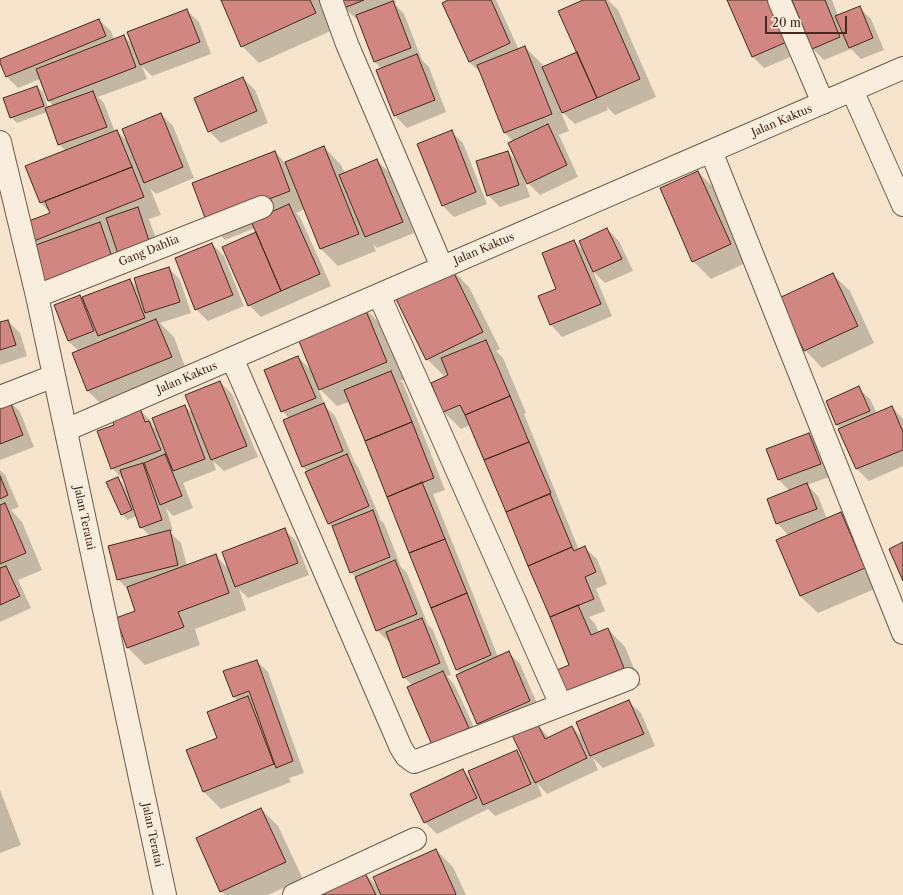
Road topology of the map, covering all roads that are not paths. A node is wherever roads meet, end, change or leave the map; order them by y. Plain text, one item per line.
1 (331, 0) edge
2 (779, 0) edge
3 (903, 68) edge
4 (852, 90) junction
5 (823, 103) junction
6 (0, 142) edge
7 (711, 151) junction
8 (903, 205) edge
9 (262, 207) dead end
10 (442, 267) junction
11 (379, 295) junction
12 (37, 296) junction
13 (232, 358) junction
14 (54, 376) junction
15 (0, 397) edge
16 (66, 430) junction
17 (903, 633) edge
18 (628, 679) dead end
19 (561, 705) junction
20 (415, 839) dead end
21 (164, 895) edge
22 (294, 895) edge

1 - 10 street
2 - 5 street
3 - 4 street, Jalan Kaktus
4 - 5 street, Jalan Kaktus
4 - 8 street
5 - 7 street, Jalan Kaktus
6 - 12 street, Jalan Teratai
7 - 10 street, Jalan Kaktus
7 - 17 street
9 - 12 street, Gang Dahlia
10 - 11 street, Jalan Kaktus
11 - 13 street, Jalan Kaktus
11 - 19 street
12 - 14 street, Jalan Teratai
13 - 16 street, Jalan Kaktus
13 - 19 street
14 - 15 street
14 - 16 street, Jalan Teratai
16 - 21 street, Jalan Teratai
18 - 19 street
20 - 22 street

